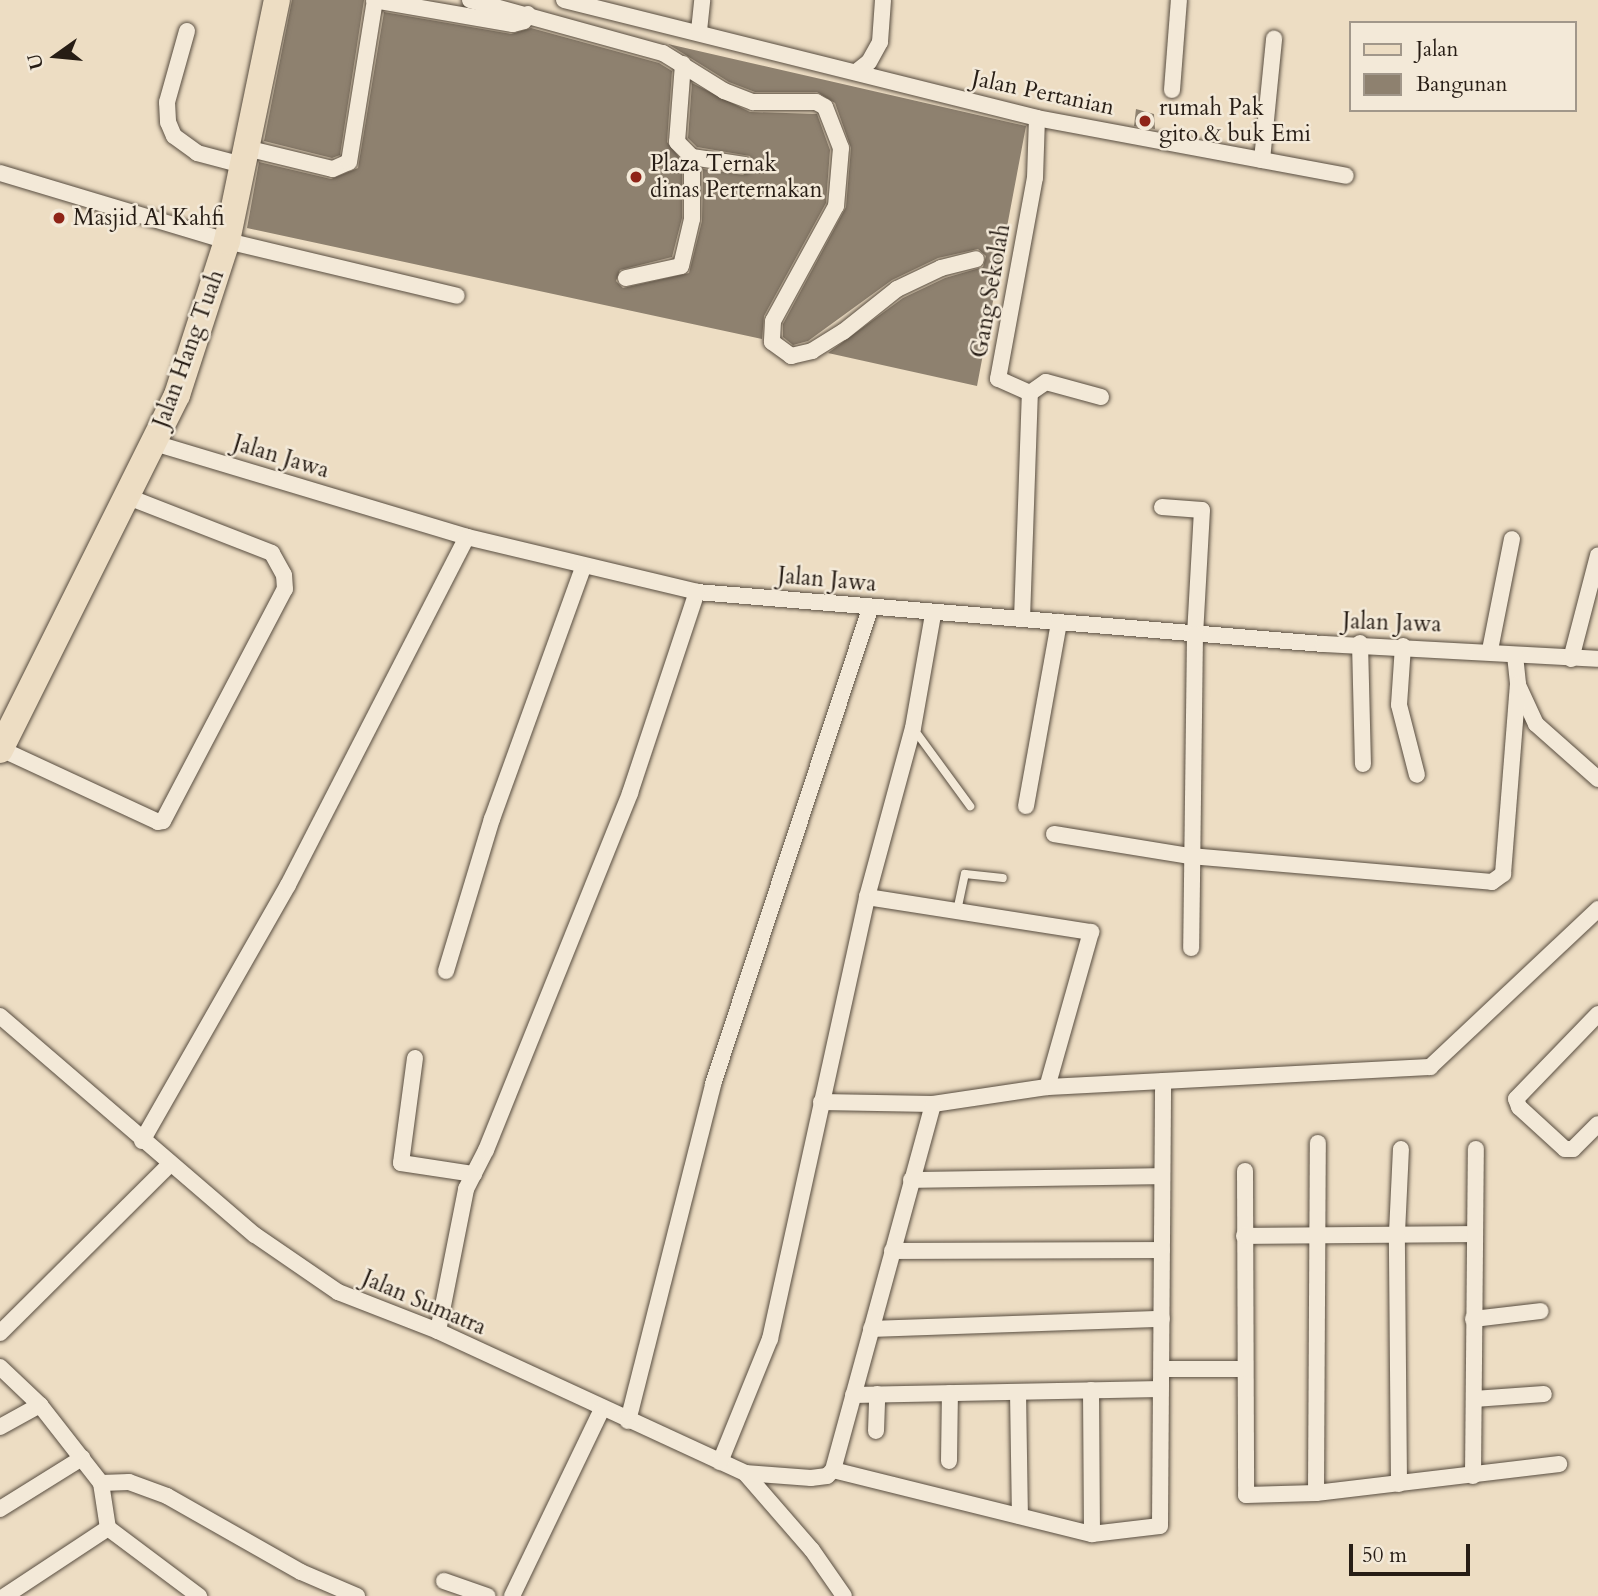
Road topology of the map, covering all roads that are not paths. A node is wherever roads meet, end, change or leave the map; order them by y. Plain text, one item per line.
1 (277, 0) edge
2 (375, 0) edge
3 (470, 0) edge
4 (564, 0) edge
5 (702, 0) edge
6 (883, 0) edge
7 (1179, 0) edge
8 (587, 3) edge
9 (528, 14) junction
10 (187, 31) dead end
11 (699, 31) junction
12 (1274, 39) dead end
13 (683, 64) junction
14 (856, 72) junction
15 (1172, 90) dead end
16 (1037, 118) junction
17 (244, 156) junction
18 (692, 157) junction
19 (1262, 160) junction
20 (744, 166) dead end
21 (0, 173) edge
22 (1346, 176) dead end
23 (227, 241) junction
24 (976, 259) dead end
25 (626, 278) dead end
26 (457, 296) dead end
27 (1030, 393) junction
28 (1101, 397) dead end
29 (155, 443) junction
30 (128, 497) junction
31 (1162, 507) dead end
32 (467, 537) junction
33 (1512, 539) dead end
34 (1598, 555) edge
35 (583, 568) junction
36 (697, 592) junction
37 (871, 606) junction
38 (933, 614) junction
39 (1022, 619) junction
40 (1059, 622) junction
41 (1195, 634) junction
42 (1360, 643) junction
43 (1403, 646) junction
44 (1490, 650) junction
45 (1515, 655) junction
46 (1571, 659) junction
47 (1598, 659) edge
48 (1518, 685) junction
49 (913, 728) junction
50 (0, 749) edge
51 (1363, 764) dead end
52 (1417, 775) dead end
53 (1598, 779) edge
54 (970, 806) dead end
55 (1026, 806) dead end
56 (1055, 834) dead end
57 (1190, 856) junction
58 (1003, 878) dead end
59 (867, 897) junction
60 (1598, 909) edge
61 (957, 911) junction
62 (1191, 948) dead end
63 (446, 971) dead end
64 (1598, 1014) edge
65 (0, 1016) edge
66 (415, 1058) dead end
67 (1163, 1082) junction
68 (1047, 1087) junction
69 (821, 1102) junction
70 (933, 1104) junction
71 (1598, 1124) edge
72 (142, 1141) junction
73 (1318, 1143) dead end
74 (1401, 1149) dead end
75 (1476, 1149) dead end
76 (169, 1165) junction
77 (1245, 1171) dead end
78 (474, 1174) junction
79 (1162, 1176) junction
80 (911, 1180) junction
81 (1319, 1233) junction
82 (1396, 1233) junction
83 (1473, 1234) junction
84 (1244, 1236) junction
85 (1162, 1250) junction
86 (892, 1251) junction
87 (1541, 1311) dead end
88 (1162, 1319) junction
89 (1473, 1319) junction
90 (871, 1329) junction
91 (438, 1331) junction
92 (0, 1332) edge
93 (0, 1367) edge
94 (1161, 1369) junction
95 (1243, 1369) junction
96 (1161, 1389) junction
97 (1091, 1390) junction
98 (1018, 1392) junction
99 (950, 1393) junction
100 (877, 1394) junction
101 (1544, 1394) dead end
102 (853, 1395) junction
103 (1474, 1399) junction
104 (40, 1405) junction
105 (602, 1409) junction
106 (628, 1421) junction
107 (0, 1427) edge
108 (876, 1431) dead end
109 (82, 1458) junction
110 (948, 1461) dead end
111 (720, 1462) junction
112 (1559, 1464) dead end
113 (833, 1470) junction
114 (745, 1473) junction
115 (1473, 1476) junction
116 (101, 1483) junction
117 (1399, 1484) junction
118 (1316, 1493) junction
119 (0, 1509) edge
120 (1020, 1516) junction
121 (108, 1528) junction
122 (1092, 1534) junction
123 (444, 1581) dead end
124 (5, 1596) edge
125 (200, 1596) edge
126 (357, 1596) edge
127 (487, 1596) edge
128 (512, 1596) edge
129 (844, 1596) edge

1 - 17 main road, Jalan Hang Tuah
2 - 9 street
2 - 17 street
3 - 9 street
4 - 8 street, Jalan Pertanian
5 - 11 street
6 - 14 street
7 - 15 street
8 - 11 street, Jalan Pertanian
9 - 13 street
10 - 17 street
11 - 14 street, Jalan Pertanian
12 - 19 street
13 - 18 street
13 - 24 street
14 - 16 street, Jalan Pertanian
16 - 19 street, Jalan Pertanian
16 - 27 street, Gang Sekolah
17 - 23 main road, Jalan Hang Tuah
18 - 20 street
18 - 25 street
19 - 22 street, Jalan Pertanian
21 - 23 street
23 - 26 street
23 - 29 main road, Jalan Hang Tuah
27 - 28 street
27 - 39 street
29 - 30 main road, Jalan Hang Tuah
29 - 32 street, Jalan Jawa
30 - 50 main road, Jalan Hang Tuah
30 - 50 street
31 - 41 street
32 - 35 street, Jalan Jawa
32 - 72 street
33 - 44 street
34 - 46 street
35 - 36 street, Jalan Jawa
35 - 63 street
36 - 37 street, Jalan Jawa
36 - 78 street
37 - 38 street, Jalan Jawa
37 - 106 street
38 - 39 street, Jalan Jawa
38 - 49 street
39 - 40 street, Jalan Jawa
40 - 41 street, Jalan Jawa
40 - 55 street
41 - 42 street, Jalan Jawa
41 - 57 street
42 - 43 street, Jalan Jawa
42 - 51 street
43 - 44 street, Jalan Jawa
43 - 52 street
44 - 45 street, Jalan Jawa
45 - 46 street, Jalan Jawa
45 - 48 street
46 - 47 street, Jalan Jawa
48 - 53 street
48 - 57 street
49 - 54 lane
49 - 59 street
56 - 57 street
57 - 62 street
58 - 61 lane
59 - 61 street
59 - 69 street
60 - 67 street
61 - 68 street
64 - 71 street
65 - 72 street, Jalan Sumatra
66 - 78 street
67 - 68 street
67 - 79 street
68 - 70 street
69 - 70 street
69 - 111 street
70 - 80 street
72 - 76 street, Jalan Sumatra
73 - 81 street
74 - 82 street
75 - 83 street
76 - 91 street, Jalan Sumatra
76 - 92 street
77 - 84 street
78 - 91 street
79 - 80 street
79 - 85 street
80 - 86 street
81 - 82 street
81 - 84 street
81 - 118 street
82 - 83 street
82 - 117 street
83 - 89 street
84 - 95 street
85 - 86 street
85 - 88 street
86 - 90 street
87 - 89 street
88 - 90 street
88 - 94 street
89 - 103 street
90 - 102 street
91 - 105 street, Jalan Sumatra
93 - 104 street
94 - 95 street
94 - 96 street
95 - 118 street
96 - 97 street
96 - 122 street
97 - 98 street
97 - 122 street
98 - 99 street
98 - 120 street
99 - 100 street
99 - 110 street
100 - 102 street
100 - 108 street
101 - 103 street
102 - 113 street
103 - 115 street
104 - 107 street
104 - 109 street
105 - 106 street, Jalan Sumatra
105 - 128 street
106 - 111 street, Jalan Sumatra
109 - 116 street
109 - 119 street
111 - 114 street, Jalan Sumatra
112 - 115 street
113 - 114 street
113 - 120 street
114 - 129 street, Jalan Sumatra
115 - 117 street
116 - 121 street
116 - 126 street
117 - 118 street
120 - 122 street
121 - 124 street
121 - 125 street
123 - 127 street

